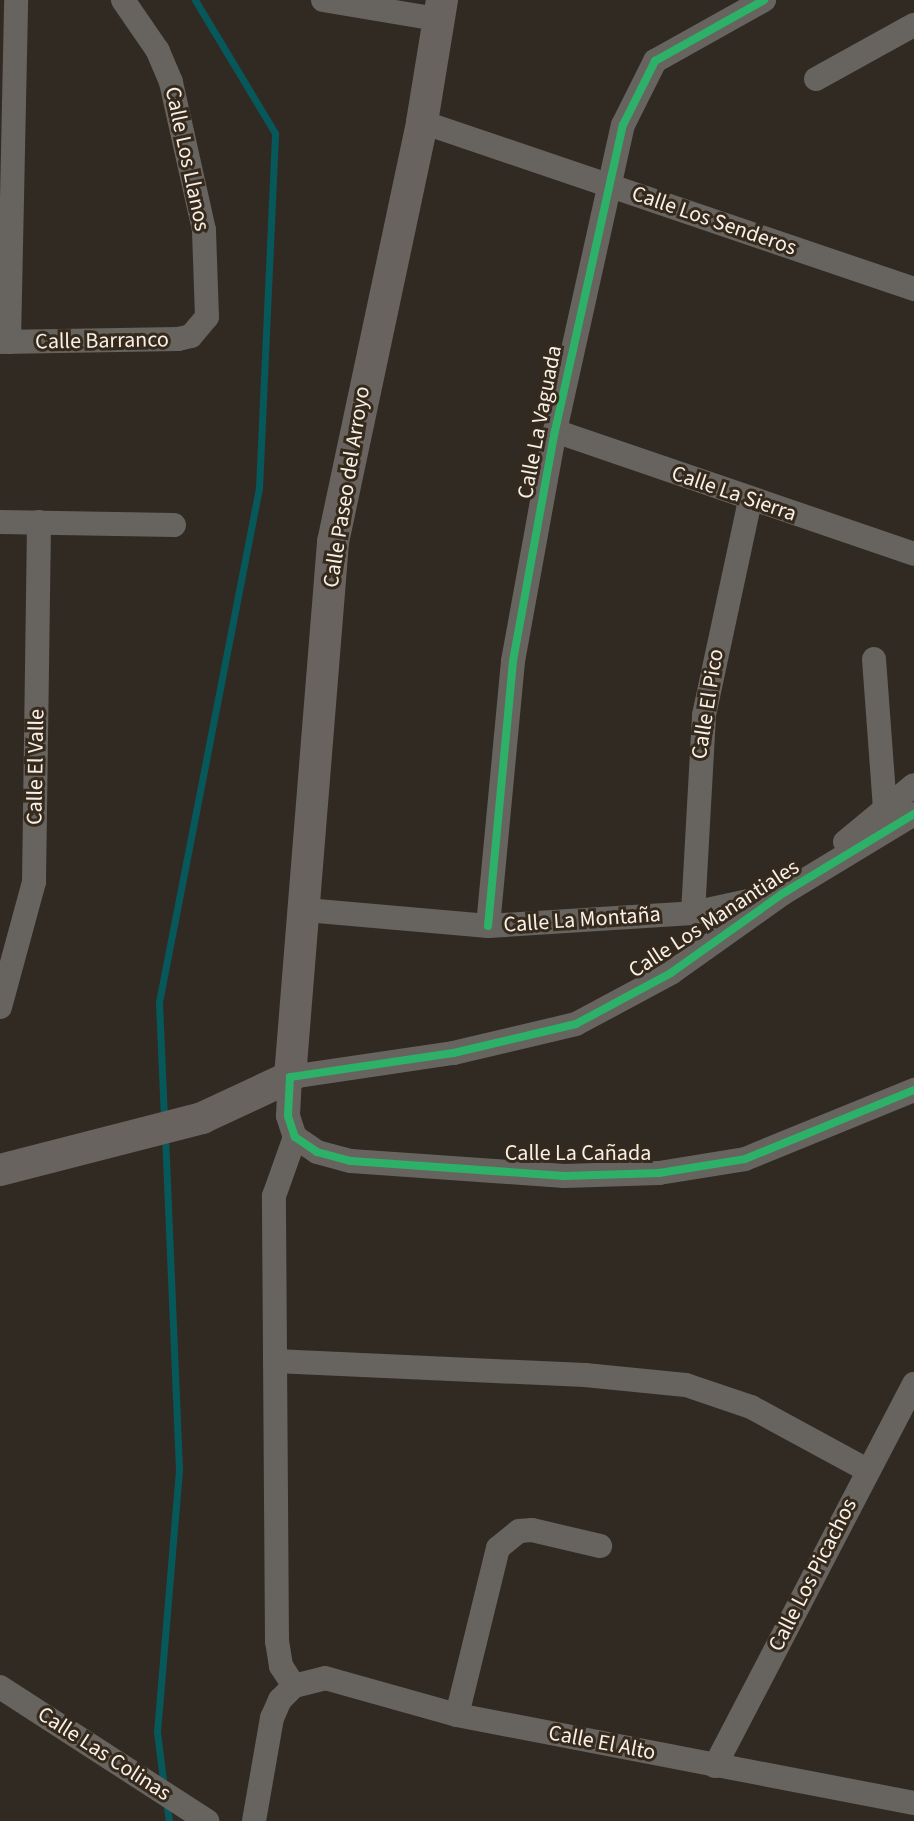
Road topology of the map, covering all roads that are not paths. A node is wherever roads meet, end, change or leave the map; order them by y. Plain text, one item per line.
1 (16, 0) edge
2 (123, 0) edge
3 (323, 0) edge
4 (764, 0) edge
5 (440, 9) edge
6 (914, 25) edge
7 (816, 79) dead end
8 (422, 122) junction
9 (608, 185) junction
10 (914, 289) edge
11 (200, 328) joint
12 (4, 342) edge
13 (555, 431) junction
14 (750, 500) junction
15 (0, 522) edge
16 (39, 522) junction
17 (174, 525) dead end
18 (914, 554) edge
19 (874, 659) dead end
20 (914, 785) edge
21 (885, 809) junction
22 (914, 814) edge
23 (782, 894) junction
24 (306, 910) junction
25 (693, 913) junction
26 (488, 926) junction
27 (0, 1007) edge
28 (290, 1077) junction
29 (914, 1090) edge
30 (295, 1137) junction
31 (0, 1170) edge
32 (275, 1361) junction
33 (914, 1384) edge
34 (867, 1470) junction
35 (600, 1546) dead end
36 (294, 1686) junction
37 (0, 1687) edge
38 (457, 1715) junction
39 (715, 1766) junction
40 (914, 1803) edge
41 (207, 1821) edge
42 (254, 1821) edge

1 - 12 street
2 - 11 street, Calle Los Llanos
3 - 5 street
4 - 9 street, Calle La Vaguada
5 - 8 main road, Calle Paseo del Arroyo
6 - 7 street
8 - 9 street, Calle Los Senderos
8 - 24 main road, Calle Paseo del Arroyo
9 - 10 street, Calle Los Senderos
9 - 13 street, Calle La Vaguada
11 - 12 street, Calle Barranco
13 - 14 street, Calle La Sierra
13 - 26 street, Calle La Vaguada
14 - 18 street, Calle La Sierra
14 - 25 street, Calle El Pico
15 - 16 street
16 - 17 street
16 - 27 street, Calle El Valle
19 - 21 street
20 - 21 street, Calle La Montaña
21 - 23 street, Calle La Montaña
22 - 23 street, Calle Los Manantiales
23 - 25 street, Calle La Montaña
23 - 28 street, Calle Los Manantiales
24 - 26 street, Calle La Montaña
24 - 28 main road, Calle Paseo del Arroyo
25 - 26 street, Calle La Montaña
28 - 30 street
28 - 31 main road
29 - 30 street, Calle La Cañada
30 - 32 street
32 - 34 street
32 - 36 street
33 - 34 street, Calle Los Picachos
34 - 39 street, Calle Los Picachos
35 - 38 street
36 - 38 street, Calle El Alto
36 - 42 street
37 - 41 street, Calle Las Colinas
38 - 39 street, Calle El Alto
39 - 40 street, Calle El Alto

